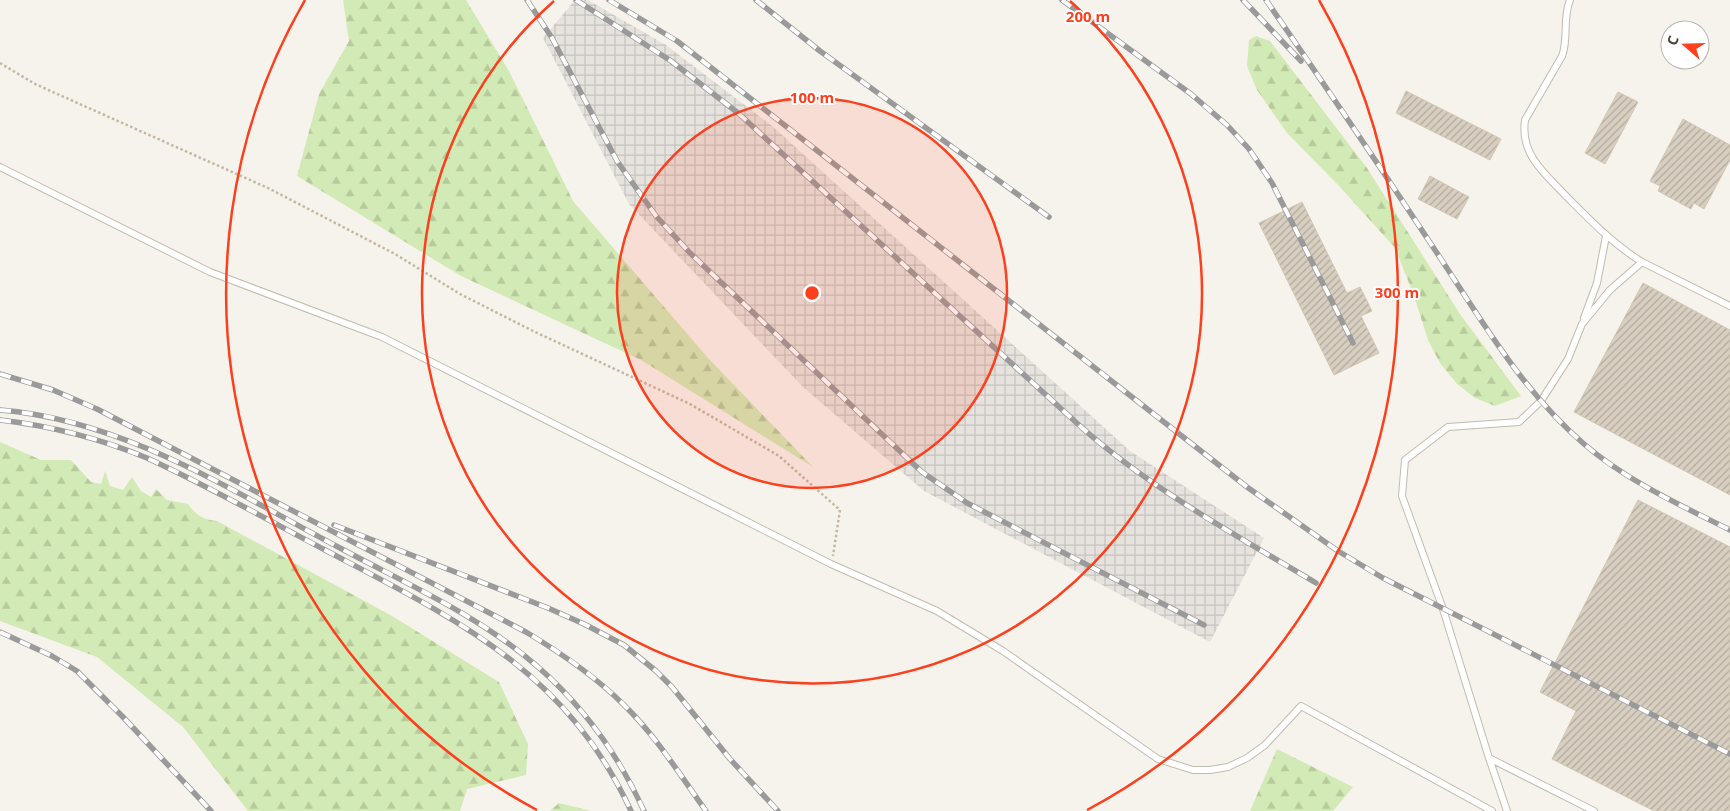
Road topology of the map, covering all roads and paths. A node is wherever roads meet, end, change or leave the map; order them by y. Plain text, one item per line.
1 (1570, 0) edge
2 (0, 62) edge
3 (0, 167) edge
4 (1606, 236) junction
5 (1642, 262) junction
6 (1730, 306) edge
7 (1582, 324) junction
8 (831, 564) junction
9 (1489, 758) junction
10 (1492, 811) edge
11 (1507, 811) edge
12 (1594, 811) edge

1 - 4 lane
2 - 8 path
3 - 8 lane
4 - 5 lane
4 - 7 lane
5 - 6 lane
5 - 7 lane
7 - 9 lane
8 - 10 lane
9 - 11 lane
9 - 12 lane

